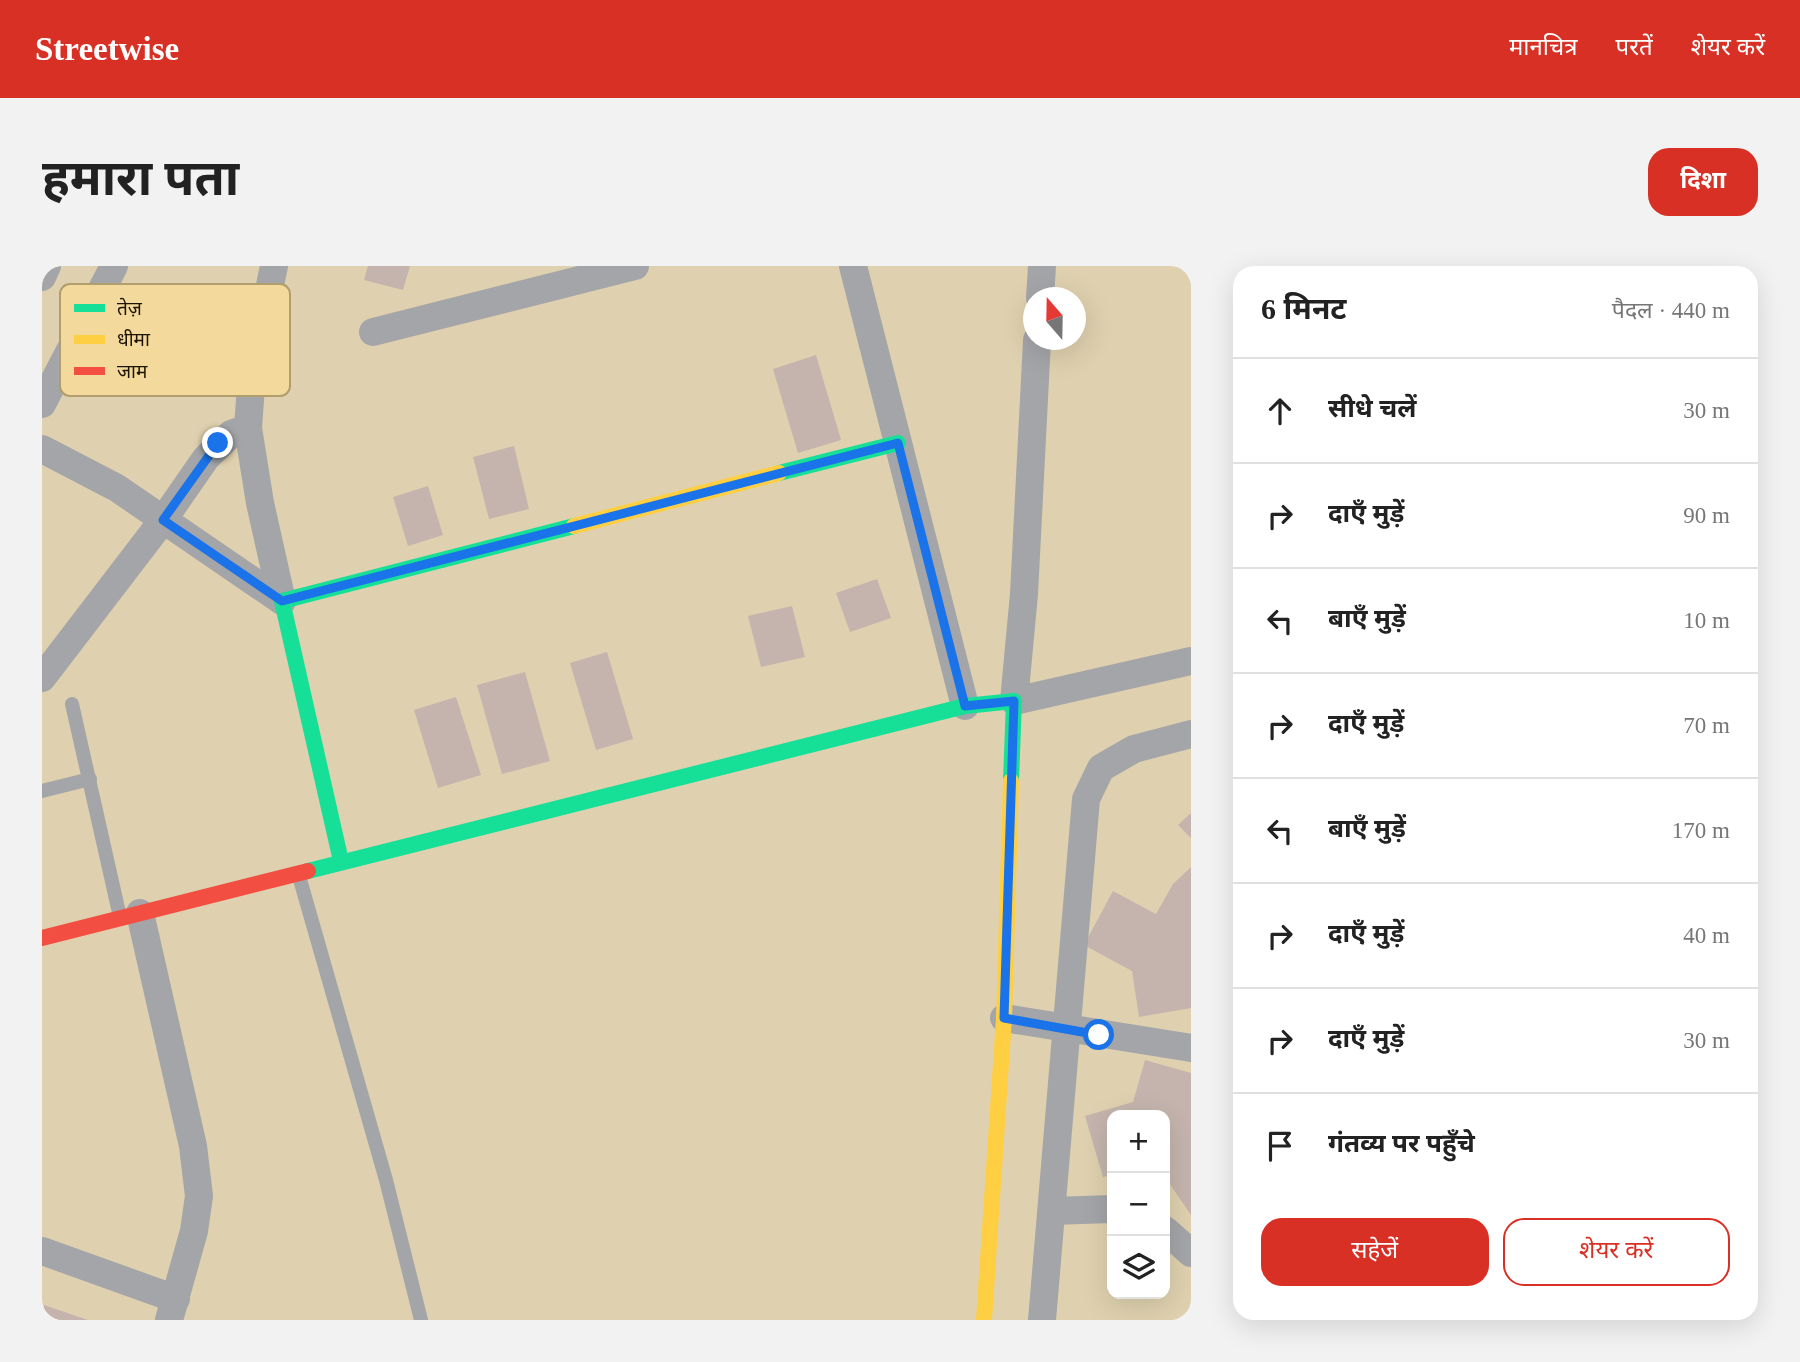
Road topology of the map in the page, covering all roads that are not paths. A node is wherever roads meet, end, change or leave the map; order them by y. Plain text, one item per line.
1 (47, 266) edge
2 (114, 266) edge
3 (274, 266) edge
4 (635, 266) edge
5 (853, 266) edge
6 (1042, 266) edge
7 (42, 277) edge
8 (105, 284) edge
9 (270, 284) edge
10 (1041, 287) edge
11 (373, 331) dead end
12 (1036, 350) edge
13 (60, 370) edge
14 (250, 396) edge
15 (42, 404) edge
16 (248, 428) junction
17 (898, 443) junction
18 (42, 449) edge
19 (163, 520) junction
20 (282, 601) junction
21 (1191, 662) edge
22 (42, 678) edge
23 (1014, 701) junction
24 (72, 704) dead end
25 (965, 706) junction
26 (1191, 734) edge
27 (90, 779) junction
28 (42, 791) edge
29 (341, 861) junction
30 (298, 873) junction
31 (130, 916) junction
32 (42, 938) edge
33 (1004, 1018) junction
34 (1067, 1030) junction
35 (1191, 1048) edge
36 (1107, 1209) edge
37 (1052, 1211) junction
38 (1170, 1234) edge
39 (42, 1251) edge
40 (1191, 1253) edge
41 (172, 1310) edge
42 (421, 1320) edge
43 (984, 1320) edge
44 (1042, 1320) edge

1 - 7 street
2 - 8 street
3 - 9 street
4 - 11 street
5 - 17 street
6 - 10 street
12 - 23 street
13 - 15 street
14 - 16 street
16 - 19 street
16 - 20 street
17 - 20 street
17 - 25 street
18 - 19 street
19 - 20 street
19 - 22 street
20 - 29 street
21 - 23 street
23 - 25 street
23 - 33 street
24 - 27 lane
25 - 29 street
26 - 34 street
27 - 28 lane
27 - 31 lane
29 - 30 street
30 - 31 street
30 - 42 lane
31 - 32 street
31 - 41 street
33 - 34 street
33 - 43 street
34 - 35 street
34 - 37 street
36 - 37 street
37 - 44 street
38 - 40 street
39 - 41 street

